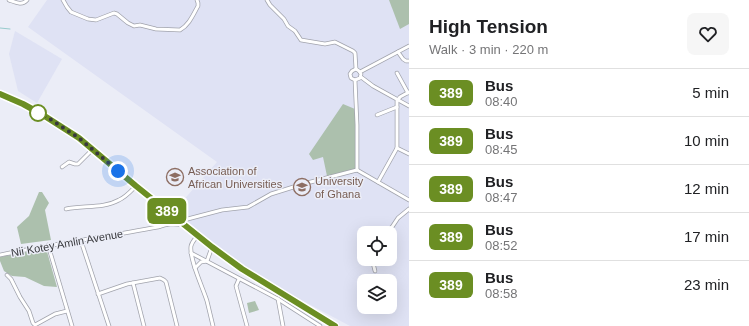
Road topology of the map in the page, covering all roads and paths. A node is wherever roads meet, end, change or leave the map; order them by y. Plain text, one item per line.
1 (9, 0) edge
2 (27, 0) edge
3 (63, 0) edge
4 (197, 0) edge
5 (267, 0) edge
6 (409, 46) edge
7 (398, 52) junction
8 (409, 61) edge
9 (356, 69) junction
10 (360, 72) junction
11 (397, 73) dead end
12 (360, 77) junction
13 (355, 80) junction
14 (408, 92) edge
15 (0, 94) edge
16 (398, 99) junction
17 (409, 106) edge
18 (397, 107) junction
19 (377, 115) dead end
20 (397, 148) junction
21 (92, 150) junction
22 (409, 154) edge
23 (62, 167) dead end
24 (357, 170) junction
25 (378, 182) junction
26 (136, 186) junction
27 (409, 200) edge
28 (66, 209) dead end
29 (409, 209) edge
30 (170, 213) junction
31 (180, 221) junction
32 (185, 225) junction
33 (393, 226) edge
34 (158, 227) junction
35 (197, 236) junction
36 (81, 241) junction
37 (48, 245) junction
38 (212, 247) junction
39 (191, 253) junction
40 (0, 255) edge
41 (207, 261) junction
42 (374, 266) edge
43 (195, 268) junction
44 (375, 271) dead end
45 (7, 274) dead end
46 (239, 279) junction
47 (132, 283) junction
48 (98, 294) junction
49 (278, 299) junction
50 (67, 311) junction
51 (72, 326) edge
52 (109, 326) edge
53 (144, 326) edge
54 (177, 326) edge
55 (213, 326) edge
56 (247, 326) edge
57 (283, 326) edge
58 (321, 326) edge
59 (334, 326) edge

1 - 2 street
3 - 4 street
5 - 9 street
6 - 7 street
7 - 8 street
7 - 10 street
9 - 10 street
9 - 13 street
10 - 12 street
11 - 14 street
12 - 13 street
12 - 16 street
13 - 24 street
14 - 16 street
15 - 21 street
16 - 17 street
16 - 18 street
18 - 19 street
18 - 20 street
20 - 22 street
20 - 25 street
21 - 23 street
21 - 26 street
24 - 25 street
24 - 31 street
25 - 27 street
26 - 28 street
26 - 30 street
29 - 33 street
30 - 31 street
30 - 34 street
31 - 32 street
32 - 34 street, Nii Kotey Amlin Avenue
32 - 35 street
34 - 36 street, Nii Kotey Amlin Avenue
35 - 38 street
35 - 39 street
36 - 37 street, Nii Kotey Amlin Avenue
36 - 48 street
37 - 40 street, Nii Kotey Amlin Avenue
37 - 50 street
38 - 41 street
38 - 59 street
39 - 41 street
39 - 43 street
41 - 43 street
41 - 46 street
42 - 44 street
43 - 55 street
45 - 50 street
46 - 49 street
46 - 56 street
47 - 48 street
47 - 53 street
47 - 54 street
48 - 52 street
49 - 57 street
49 - 58 street
50 - 51 street

